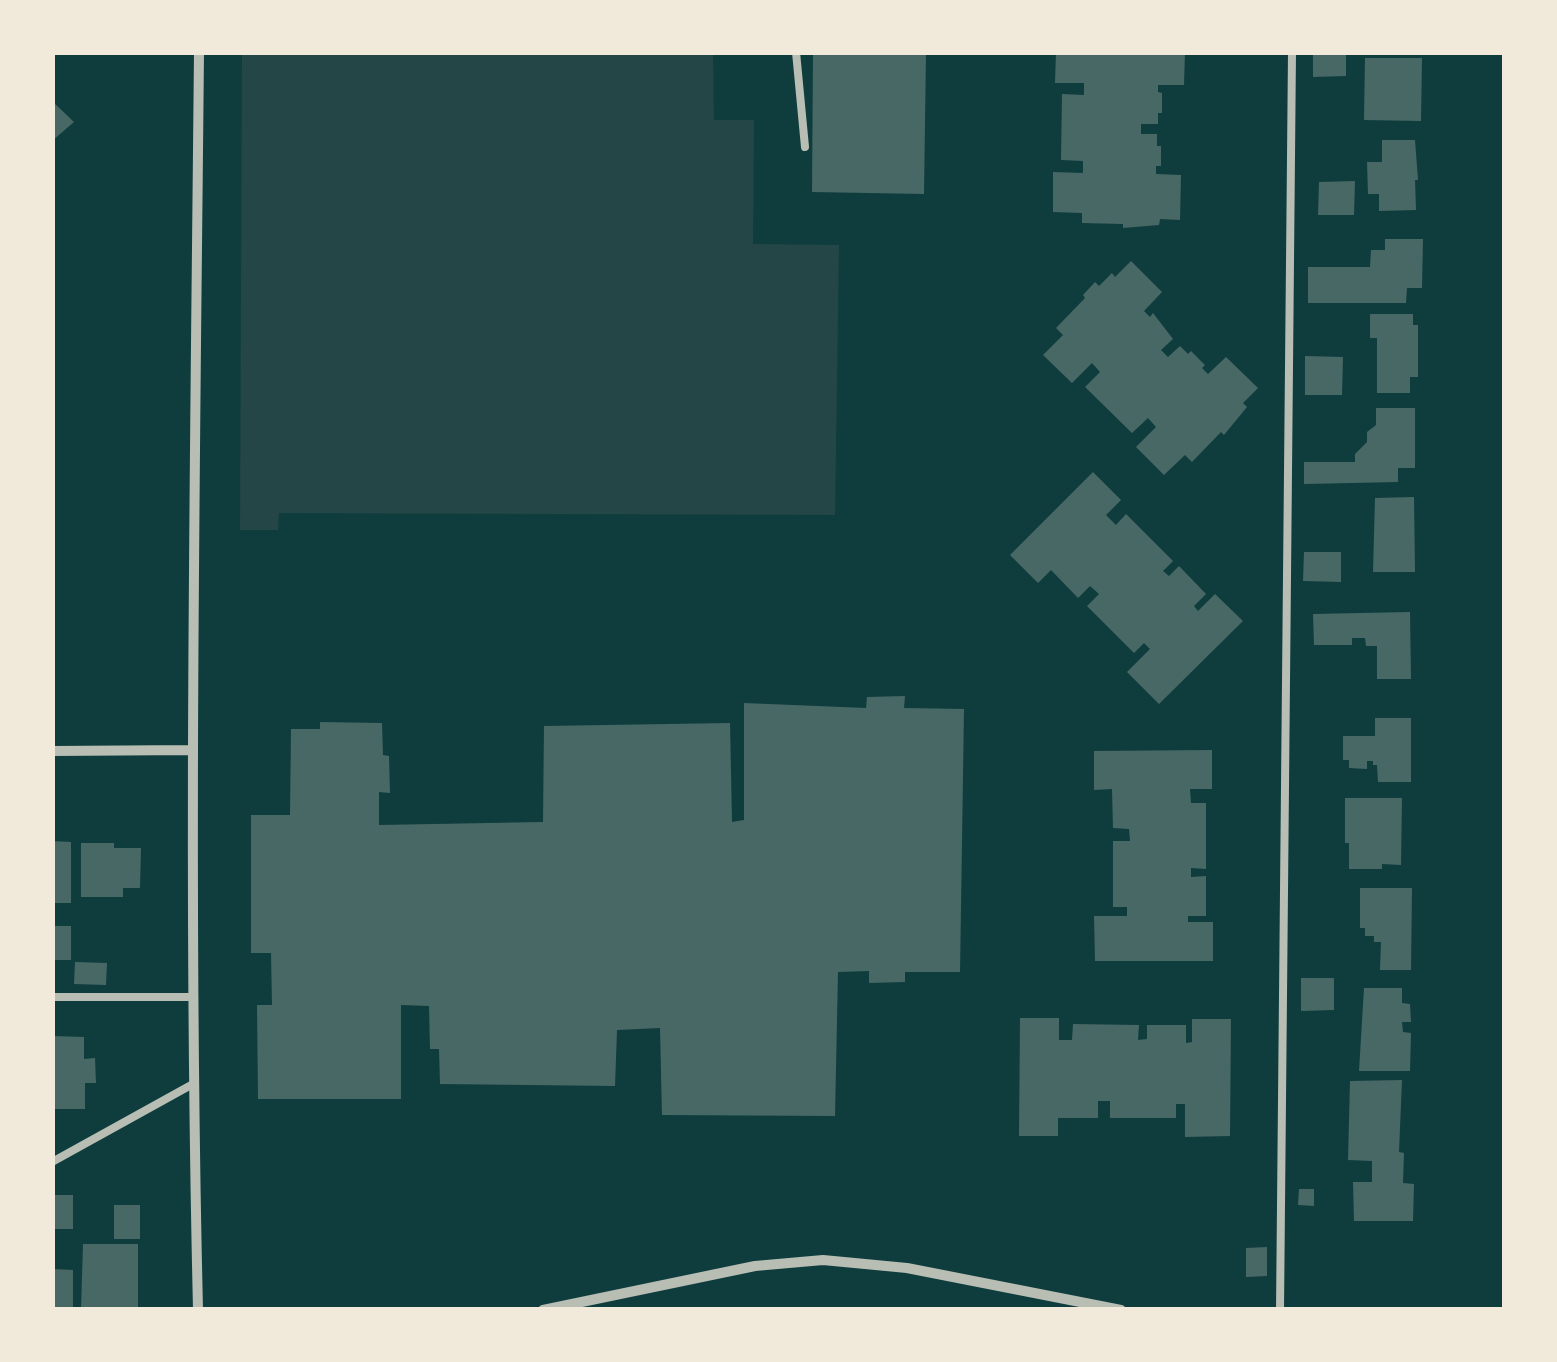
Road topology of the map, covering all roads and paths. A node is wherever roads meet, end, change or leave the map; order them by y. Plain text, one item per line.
1 (198, 52) edge
2 (796, 52) edge
3 (1292, 52) edge
4 (805, 147) dead end
5 (192, 750) junction
6 (52, 752) edge
7 (52, 997) edge
8 (193, 998) junction
9 (193, 1084) junction
10 (52, 1162) edge
11 (198, 1310) edge
12 (543, 1310) edge
13 (1121, 1310) edge
14 (1280, 1310) edge

1 - 5 street
2 - 4 lane
3 - 14 lane
5 - 6 street
5 - 8 street
7 - 8 lane
8 - 9 street
9 - 10 lane
9 - 11 street
12 - 13 street

